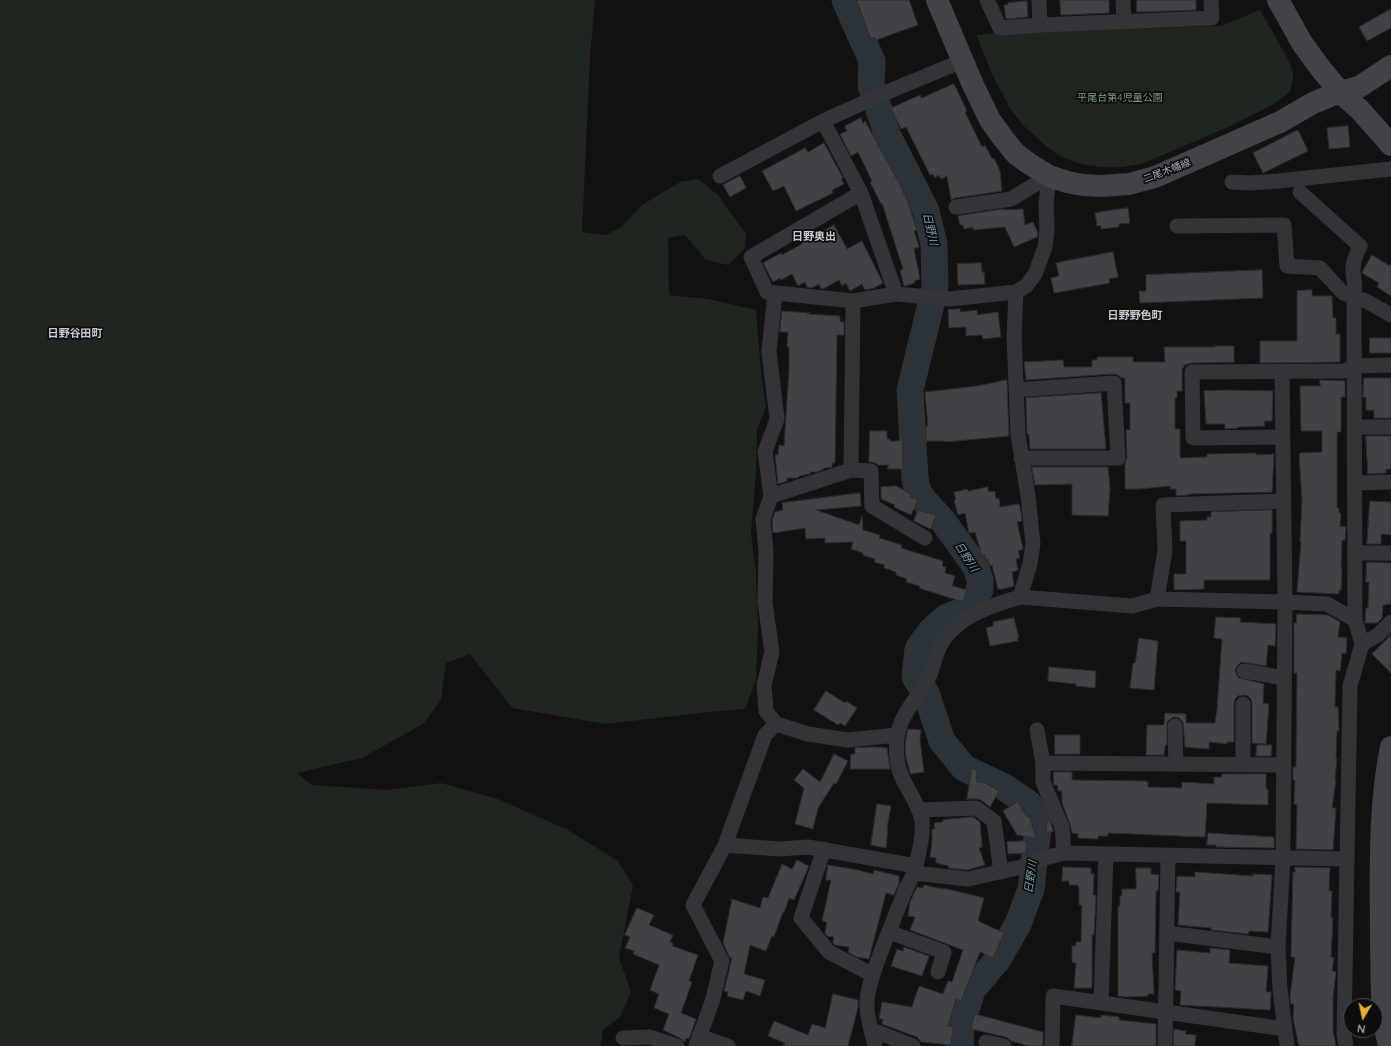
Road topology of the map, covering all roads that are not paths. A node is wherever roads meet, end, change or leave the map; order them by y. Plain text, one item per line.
1 (937, 0) edge
2 (987, 0) edge
3 (1039, 0) edge
4 (1123, 0) edge
5 (1211, 0) edge
6 (1278, 0) edge
7 (1124, 22) junction
8 (1040, 25) junction
9 (962, 61) junction
10 (1391, 66) edge
11 (1340, 92) junction
12 (823, 121) junction
13 (1391, 145) edge
14 (1391, 169) edge
15 (720, 176) dead end
16 (1049, 176) junction
17 (1232, 182) dead end
18 (1300, 192) dead end
19 (861, 193) junction
20 (956, 207) dead end
21 (1177, 226) dead end
22 (1016, 292) junction
23 (775, 293) junction
24 (902, 295) junction
25 (1354, 298) junction
26 (853, 301) junction
27 (1391, 314) edge
28 (1391, 365) edge
29 (1355, 366) junction
30 (1282, 371) junction
31 (1016, 390) junction
32 (1391, 427) edge
33 (1355, 428) junction
34 (1283, 437) junction
35 (1022, 458) junction
36 (851, 470) junction
37 (1391, 482) edge
38 (1355, 483) junction
39 (771, 496) junction
40 (1284, 501) junction
41 (925, 538) dead end
42 (1355, 553) junction
43 (1391, 553) edge
44 (1020, 597) junction
45 (1157, 599) junction
46 (1285, 602) junction
47 (1355, 620) junction
48 (1391, 622) edge
49 (1362, 644) junction
50 (1244, 671) dead end
51 (1284, 678) junction
52 (1243, 704) dead end
53 (776, 724) junction
54 (1175, 726) dead end
55 (1037, 730) dead end
56 (897, 735) junction
57 (1391, 748) edge
58 (1043, 763) junction
59 (1176, 764) junction
60 (1243, 764) junction
61 (1283, 765) junction
62 (919, 810) junction
63 (724, 845) junction
64 (824, 849) junction
65 (1064, 853) junction
66 (1106, 854) junction
67 (1168, 856) junction
68 (1283, 858) junction
69 (1346, 859) junction
70 (915, 869) junction
71 (1001, 872) junction
72 (889, 932) junction
73 (1167, 933) junction
74 (1278, 947) junction
75 (938, 972) dead end
76 (873, 975) junction
77 (1102, 1002) junction
78 (1166, 1012) junction
79 (1285, 1029) junction
80 (872, 1030) junction
81 (623, 1038) dead end
82 (697, 1041) edge
83 (986, 1042) dead end
84 (677, 1046) edge
85 (728, 1046) edge
86 (875, 1046) edge
87 (913, 1046) edge
88 (1004, 1046) edge
89 (1052, 1046) edge
90 (1166, 1046) edge
91 (1287, 1046) edge
92 (1346, 1046) edge
93 (1389, 1046) edge

1 - 9 main road, 二尾木幡線
2 - 8 street
3 - 8 street
4 - 7 street
5 - 7 street
6 - 11 main road
7 - 8 street
9 - 12 street
9 - 16 main road, 二尾木幡線
10 - 11 main road, 二尾木幡線
11 - 13 main road
11 - 16 main road, 二尾木幡線
12 - 15 street
12 - 19 street
14 - 17 street
16 - 20 street
16 - 22 street
18 - 25 street
19 - 23 street
19 - 24 street
21 - 25 street
22 - 24 street
22 - 31 street
23 - 26 street
23 - 39 street
24 - 26 street
25 - 27 street
25 - 29 street
26 - 36 street
28 - 29 street
29 - 30 street
29 - 33 street
30 - 34 street
30 - 34 street
31 - 35 street
31 - 35 street
32 - 33 street
33 - 38 street
34 - 40 street
35 - 44 street
36 - 39 street
36 - 41 street
37 - 38 street
38 - 42 street
39 - 53 street
40 - 45 street
40 - 46 street
42 - 43 street
42 - 47 street
44 - 45 street
44 - 56 street
45 - 46 street
46 - 47 street
46 - 51 street
47 - 49 street
48 - 49 street
49 - 69 street
50 - 51 street
51 - 61 street
52 - 60 street
53 - 56 street
53 - 63 street
54 - 59 street
55 - 58 street
56 - 62 street
57 - 93 main road
58 - 59 street
58 - 65 street
59 - 60 street
60 - 61 street
61 - 68 street
62 - 70 street
62 - 71 street
63 - 64 street
63 - 82 street
64 - 70 street
64 - 76 street
65 - 66 street
65 - 71 street
66 - 67 street
66 - 77 street
67 - 68 street
67 - 73 street
68 - 69 street
68 - 74 street
69 - 92 street
70 - 71 street
70 - 72 street
72 - 75 street
72 - 76 street
73 - 74 street
73 - 78 street
74 - 79 street
76 - 80 street
77 - 78 street
77 - 89 street
78 - 79 street
78 - 90 street
79 - 91 street
80 - 86 street
80 - 87 street
81 - 84 street
82 - 85 street
83 - 88 street

